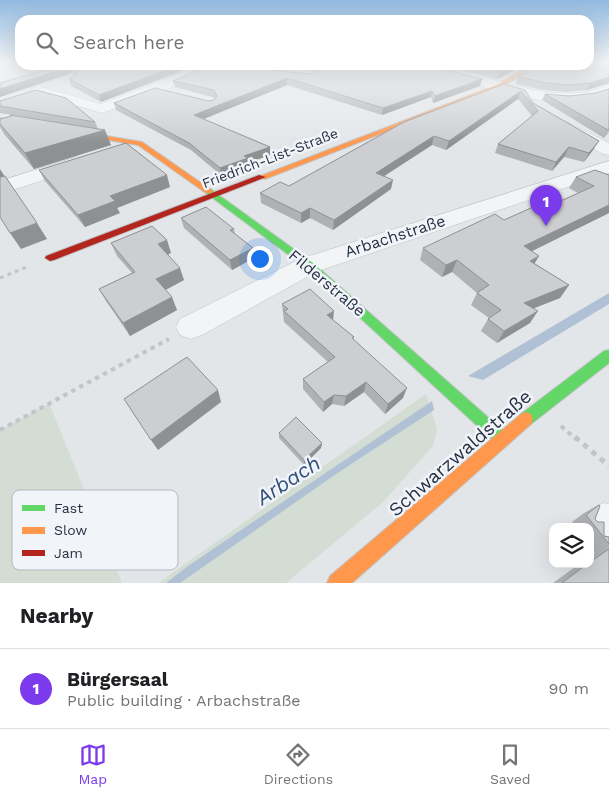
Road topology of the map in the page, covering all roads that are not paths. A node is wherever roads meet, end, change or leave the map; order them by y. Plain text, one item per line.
1 (172, 89) edge
2 (490, 89) edge
3 (517, 89) edge
4 (606, 89) edge
5 (38, 90) joint
6 (528, 92) junction
7 (23, 95) edge
8 (0, 120) edge
9 (140, 143) junction
10 (609, 150) edge
11 (609, 167) edge
12 (0, 188) edge
13 (215, 195) junction
14 (50, 258) road end
15 (308, 265) junction
16 (191, 327) road end
17 (609, 355) edge
18 (502, 439) junction
19 (337, 583) edge

1 - 5 street
2 - 13 street, Friedrich-List-Straße
3 - 6 street
4 - 6 street
5 - 7 street
6 - 10 street
8 - 9 street, Filderstraße
9 - 12 street
9 - 13 street, Filderstraße
11 - 15 street, Arbachstraße
13 - 14 street, Friedrich-List-Straße
13 - 15 street, Filderstraße
15 - 16 street, Arbachstraße
15 - 18 street, Filderstraße
17 - 18 street, Schwarzwaldstraße
18 - 19 street, Schwarzwaldstraße

